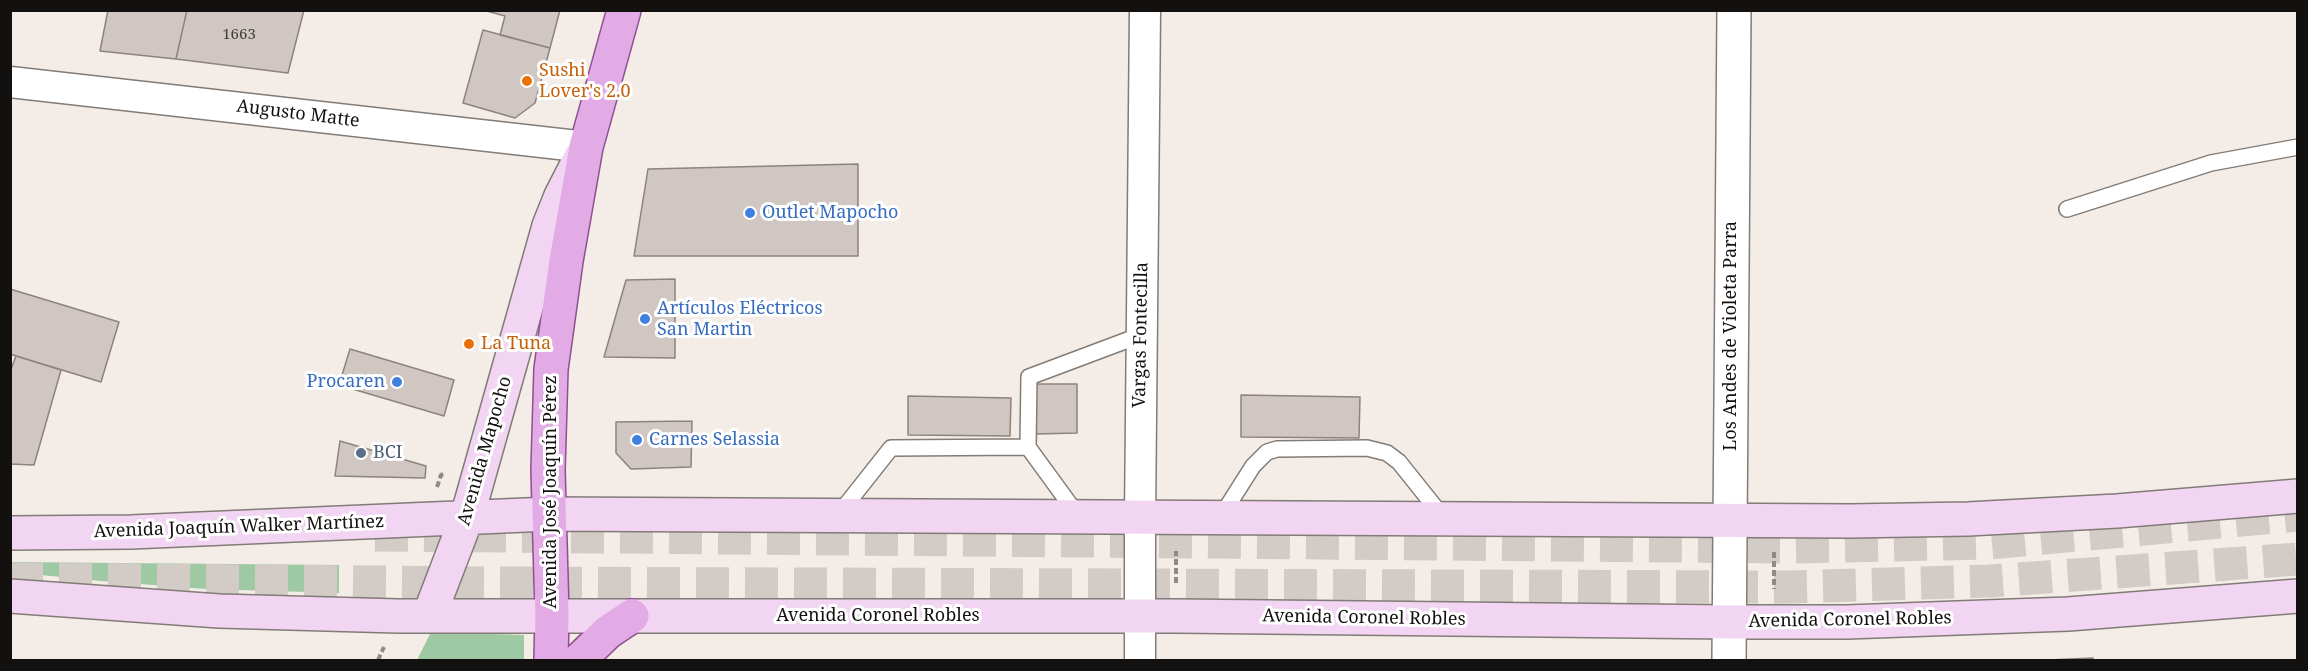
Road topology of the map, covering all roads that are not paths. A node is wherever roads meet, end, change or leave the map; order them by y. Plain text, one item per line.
1 (624, 10) edge
2 (1145, 10) edge
3 (1734, 10) edge
4 (10, 82) edge
5 (586, 147) junction
6 (2298, 147) edge
7 (2067, 209) dead end
8 (1141, 335) junction
9 (1028, 447) junction
10 (2298, 496) edge
11 (549, 514) junction
12 (837, 516) junction
13 (467, 517) junction
14 (1079, 517) junction
15 (1140, 518) junction
16 (1220, 518) junction
17 (1445, 519) junction
18 (1730, 521) junction
19 (10, 533) edge
20 (10, 596) edge
21 (2298, 596) edge
22 (552, 615) junction
23 (429, 616) junction
24 (632, 616) junction
25 (1141, 617) junction
26 (1729, 622) junction
27 (551, 660) edge
28 (579, 660) edge
29 (1140, 660) edge
30 (1729, 660) edge

1 - 5 main road, Avenida Mapocho
2 - 8 street, Vargas Fontecilla
3 - 18 street, Los Andes de Violeta Parra
4 - 5 street, Augusto Matte
5 - 11 main road, Avenida José Joaquín Pérez
5 - 13 main road, Avenida Mapocho
6 - 7 lane
8 - 9 lane
8 - 15 street, Vargas Fontecilla
9 - 12 lane
9 - 14 lane
10 - 18 main road
11 - 12 main road
11 - 13 main road
11 - 22 main road, Avenida José Joaquín Pérez
12 - 14 main road
13 - 19 main road, Avenida Joaquín Walker Martínez
13 - 23 main road, Avenida Mapocho
14 - 15 main road
15 - 16 main road
15 - 25 street, Vargas Fontecilla
16 - 17 main road
16 - 17 lane
17 - 18 main road
18 - 26 street, Los Andes de Violeta Parra
20 - 23 main road
21 - 26 main road, Avenida Coronel Robles
22 - 23 main road, Avenida Coronel Robles
22 - 24 main road, Avenida Coronel Robles
22 - 27 main road, Avenida José Joaquín Pérez
24 - 25 main road, Avenida Coronel Robles
24 - 28 main road
25 - 26 main road, Avenida Coronel Robles
25 - 29 street, Vargas Fontecilla
26 - 30 street, Los Andes de Violeta Parra

